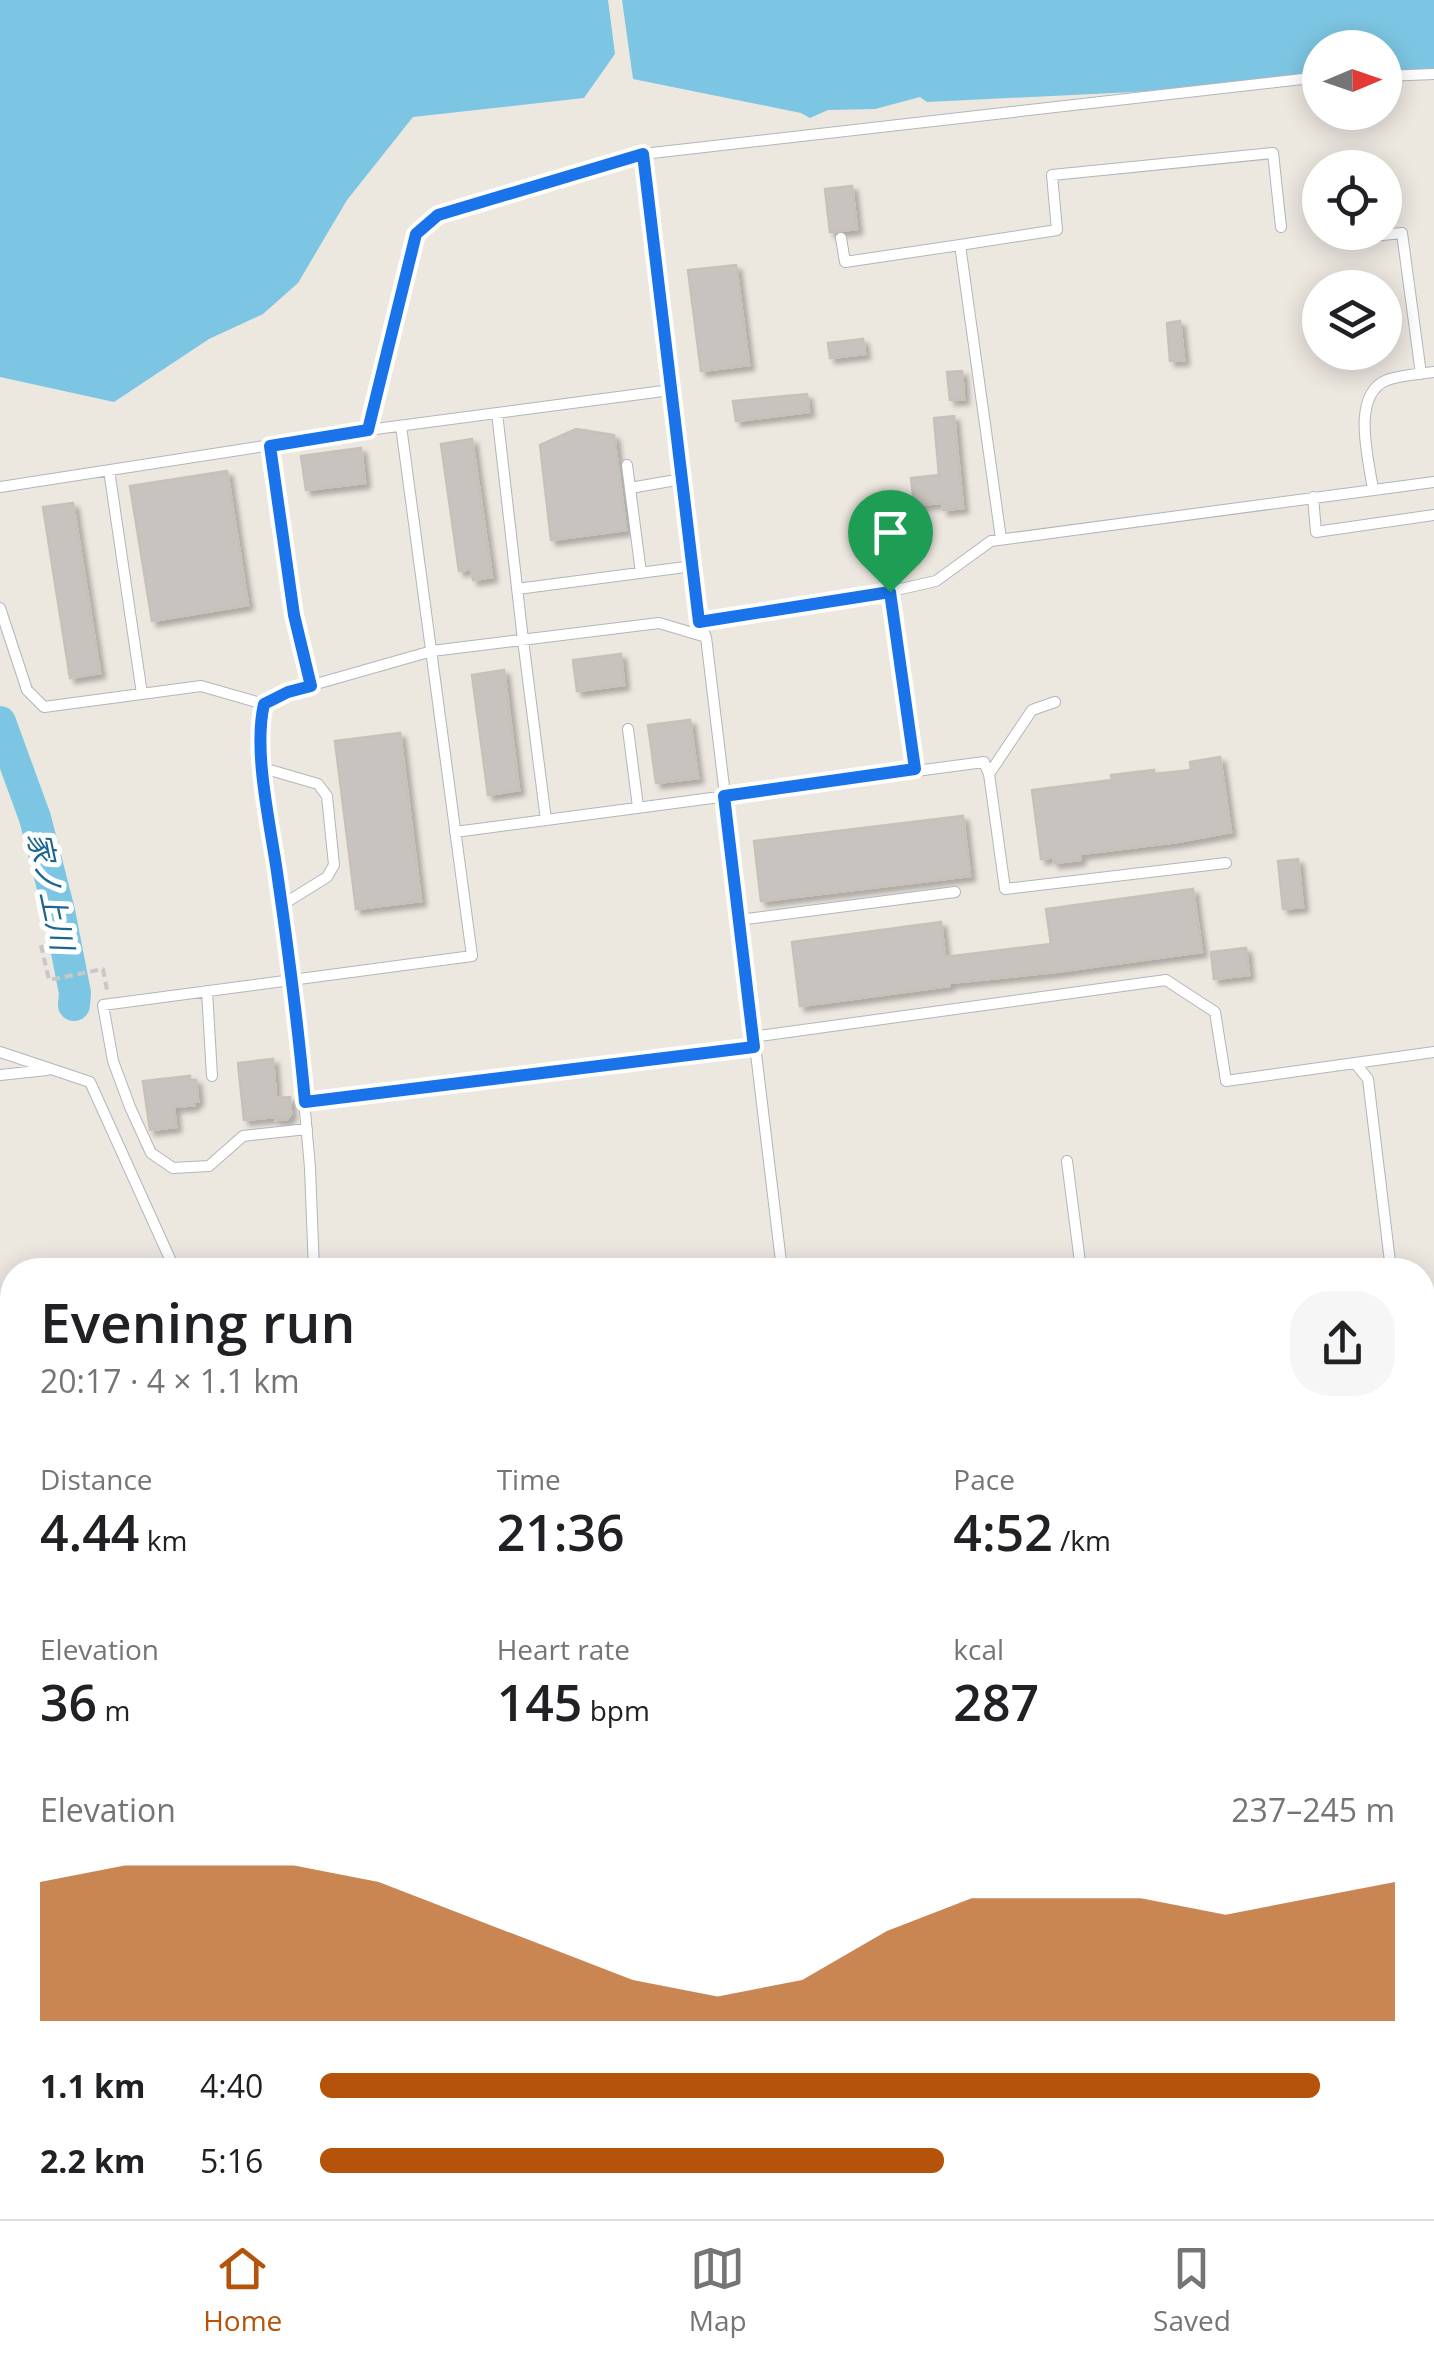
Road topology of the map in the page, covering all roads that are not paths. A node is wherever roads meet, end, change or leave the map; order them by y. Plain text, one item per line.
1 (1434, 74) edge
2 (1402, 75) edge
3 (1302, 79) edge
4 (643, 154) junction
5 (1282, 227) dead end
6 (1402, 233) edge
7 (841, 238) dead end
8 (960, 245) junction
9 (1434, 372) edge
10 (1421, 374) junction
11 (672, 390) junction
12 (497, 413) junction
13 (401, 426) junction
14 (368, 430) junction
15 (270, 446) junction
16 (628, 465) dead end
17 (109, 470) junction
18 (682, 479) junction
19 (1434, 482) edge
20 (0, 487) edge
21 (630, 488) junction
22 (1372, 490) junction
23 (1313, 497) junction
24 (1434, 515) edge
25 (1001, 539) junction
26 (692, 566) junction
27 (641, 572) junction
28 (517, 589) junction
29 (890, 592) junction
30 (0, 608) edge
31 (699, 622) junction
32 (706, 637) junction
33 (522, 640) junction
34 (432, 651) junction
35 (311, 686) junction
36 (142, 694) junction
37 (1055, 702) dead end
38 (264, 704) junction
39 (628, 730) dead end
40 (263, 768) junction
41 (915, 769) junction
42 (989, 774) junction
43 (724, 796) junction
44 (638, 807) junction
45 (546, 820) junction
46 (455, 832) junction
47 (1226, 863) dead end
48 (955, 892) dead end
49 (282, 906) junction
50 (739, 920) junction
51 (293, 980) junction
52 (206, 991) junction
53 (753, 1042) junction
54 (0, 1052) edge
55 (1434, 1052) edge
56 (1355, 1063) junction
57 (53, 1069) junction
58 (0, 1074) edge
59 (212, 1076) dead end
60 (305, 1102) junction
61 (307, 1129) junction
62 (1067, 1160) dead end
63 (170, 1258) edge
64 (314, 1258) edge
65 (780, 1258) edge
66 (1079, 1258) edge
67 (1390, 1258) edge

1 - 2 lane
3 - 4 lane
4 - 11 lane
4 - 14 lane
5 - 8 lane
6 - 10 lane
7 - 8 lane
8 - 25 lane
9 - 10 lane
10 - 22 lane
11 - 12 lane
11 - 18 lane
12 - 13 lane
12 - 28 lane
13 - 14 lane
13 - 34 lane
14 - 15 lane
15 - 17 lane
15 - 35 lane
16 - 21 lane
17 - 20 lane
17 - 36 lane
18 - 21 lane
18 - 26 lane
19 - 22 lane
21 - 27 lane
22 - 23 lane
23 - 24 lane
23 - 25 lane
25 - 29 lane
26 - 27 lane
26 - 31 lane
27 - 28 lane
28 - 33 lane
29 - 31 lane
29 - 41 lane
30 - 36 lane
31 - 32 lane
32 - 33 lane
32 - 43 lane
33 - 34 lane
33 - 45 lane
34 - 35 lane
34 - 46 lane
35 - 38 lane
36 - 38 lane
37 - 42 lane
38 - 40 lane
39 - 44 lane
40 - 49 lane
40 - 49 lane
41 - 42 lane
41 - 43 lane
42 - 47 lane
43 - 44 lane
43 - 50 lane
44 - 45 lane
45 - 46 lane
46 - 51 lane
48 - 50 lane
49 - 51 lane
50 - 53 lane
51 - 52 lane
51 - 60 lane
52 - 59 lane
52 - 61 lane
53 - 56 lane
53 - 60 lane
53 - 65 lane
54 - 57 lane
55 - 56 lane
56 - 67 lane
57 - 58 lane
57 - 63 lane
60 - 61 lane
61 - 64 lane
62 - 66 lane

